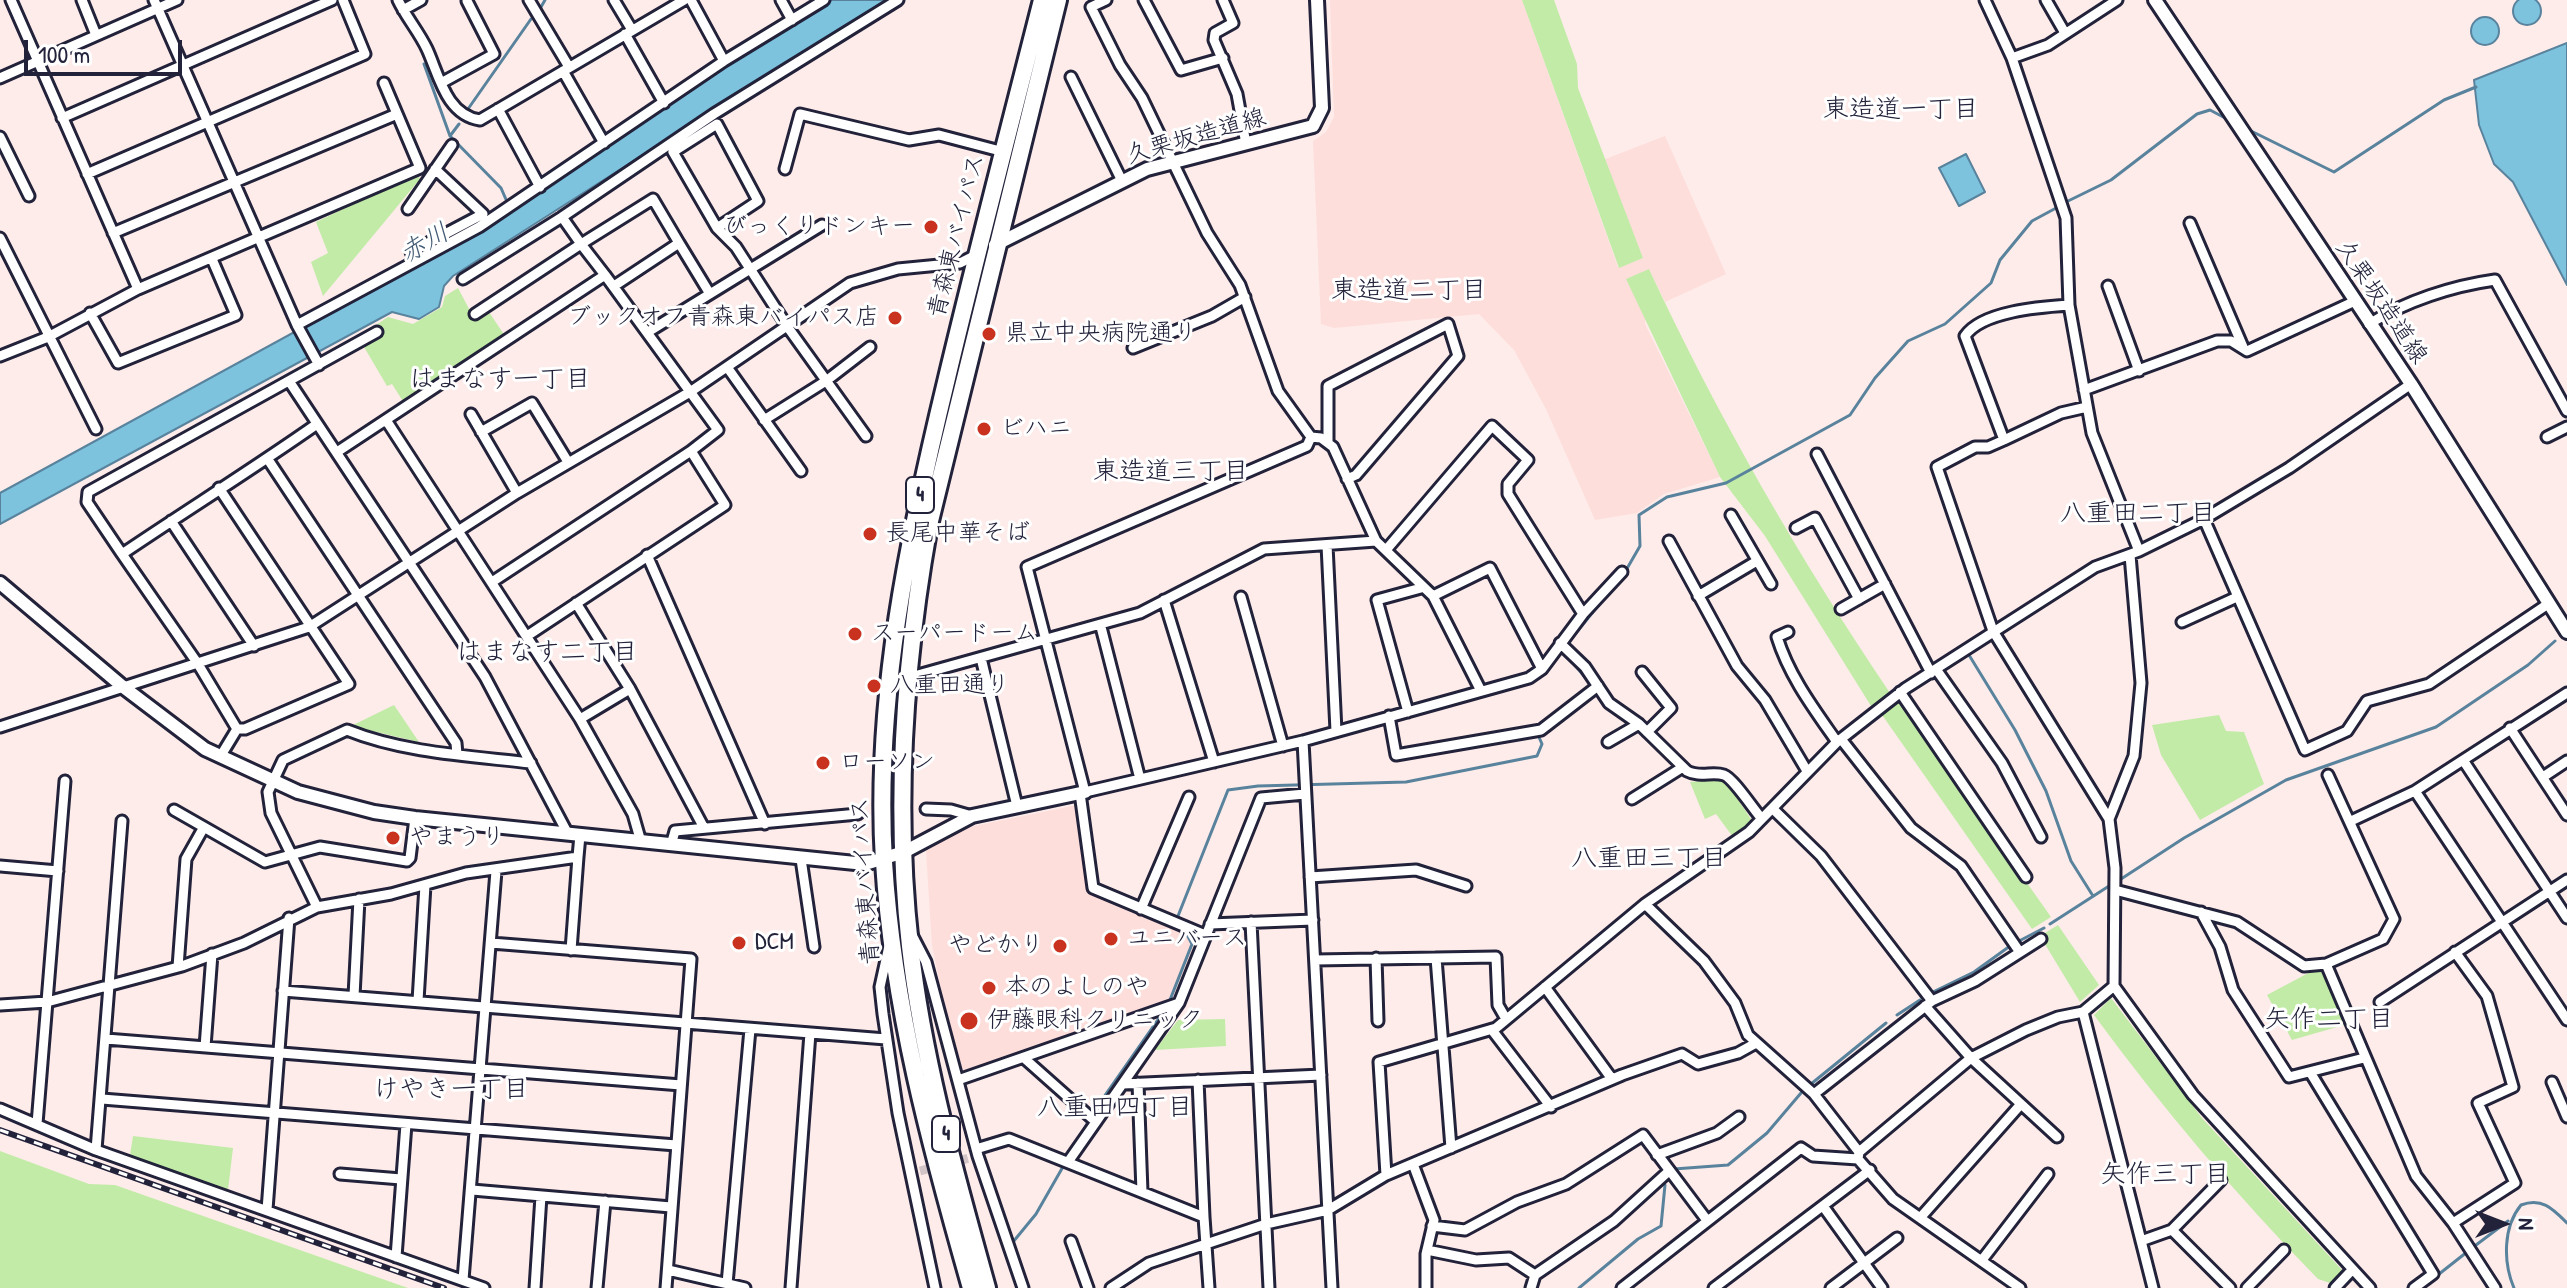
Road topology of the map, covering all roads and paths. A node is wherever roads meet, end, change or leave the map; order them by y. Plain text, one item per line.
1 (11, 0) edge
2 (82, 0) edge
3 (177, 0) edge
4 (332, 0) edge
5 (343, 0) edge
6 (421, 0) edge
7 (529, 0) edge
8 (614, 0) edge
9 (684, 0) edge
10 (691, 0) edge
11 (781, 0) edge
12 (824, 0) edge
13 (898, 0) edge
14 (1042, 0) edge
15 (1058, 0) edge
16 (1106, 0) edge
17 (1144, 0) edge
18 (1223, 0) edge
19 (1317, 0) edge
20 (1985, 0) edge
21 (2046, 0) edge
22 (2117, 0) edge
23 (2155, 0) edge
24 (467, 1) edge
25 (156, 4) edge
26 (400, 5) edge
27 (792, 20) junction
28 (629, 32) junction
29 (2065, 33) junction
30 (96, 35) junction
31 (1223, 58) junction
32 (2012, 58) junction
33 (37, 61) junction
34 (724, 61) junction
35 (183, 65) junction
36 (566, 69) junction
37 (1071, 77) dead end
38 (0, 78) edge
39 (384, 83) dead end
40 (441, 83) junction
41 (664, 103) junction
42 (498, 109) junction
43 (397, 114) junction
44 (62, 118) junction
45 (209, 122) junction
46 (0, 137) edge
47 (604, 143) junction
48 (1246, 144) junction
49 (452, 145) dead end
50 (1004, 152) junction
51 (1173, 162) junction
52 (435, 169) junction
53 (785, 169) dead end
54 (87, 174) junction
55 (1122, 181) junction
56 (235, 182) junction
57 (540, 187) junction
58 (29, 196) dead end
59 (408, 209) dead end
60 (562, 217) junction
61 (2190, 223) dead end
62 (822, 225) dead end
63 (717, 228) junction
64 (113, 233) junction
65 (0, 238) edge
66 (258, 239) junction
67 (679, 243) junction
68 (581, 244) junction
69 (997, 244) junction
70 (978, 254) junction
71 (212, 259) junction
72 (415, 259) junction
73 (751, 271) junction
74 (605, 275) junction
75 (463, 279) dead end
76 (614, 286) junction
77 (2108, 286) dead end
78 (138, 289) junction
79 (710, 294) junction
80 (1245, 297) junction
81 (2353, 302) junction
82 (2069, 305) junction
83 (90, 313) junction
84 (475, 314) dead end
85 (2369, 324) junction
86 (298, 326) junction
87 (787, 326) junction
88 (377, 332) dead end
89 (648, 332) junction
90 (48, 337) junction
91 (870, 347) dead end
92 (2243, 347) junction
93 (1133, 348) dead end
94 (0, 356) edge
95 (317, 362) junction
96 (727, 367) junction
97 (2139, 371) junction
98 (289, 381) junction
99 (826, 381) junction
100 (2411, 384) junction
101 (2084, 390) junction
102 (690, 392) junction
103 (2087, 407) junction
104 (2567, 411) edge
105 (471, 414) dead end
106 (386, 420) junction
107 (764, 420) junction
108 (317, 424) junction
109 (2567, 427) edge
110 (96, 429) dead end
111 (481, 432) junction
112 (866, 436) dead end
113 (1311, 437) junction
114 (2547, 437) dead end
115 (2004, 440) junction
116 (1328, 443) junction
117 (691, 451) junction
118 (337, 452) junction
119 (1817, 454) dead end
120 (267, 458) junction
121 (568, 462) junction
122 (801, 471) dead end
123 (1347, 479) junction
124 (219, 488) junction
125 (517, 493) junction
126 (1731, 515) dead end
127 (2204, 519) junction
128 (171, 521) junction
129 (1796, 528) dead end
130 (457, 531) junction
131 (1376, 541) junction
132 (1669, 541) dead end
133 (1327, 545) junction
134 (1386, 550) junction
135 (2134, 553) junction
136 (122, 554) junction
137 (647, 555) junction
138 (1757, 561) junction
139 (409, 562) junction
140 (1622, 572) dead end
141 (492, 582) junction
142 (0, 583) edge
143 (1771, 584) dead end
144 (1885, 584) junction
145 (1421, 588) junction
146 (360, 594) junction
147 (1433, 596) junction
148 (1698, 596) junction
149 (1241, 597) dead end
150 (2237, 597) junction
151 (1859, 599) junction
152 (1164, 600) junction
153 (576, 603) junction
154 (2548, 604) junction
155 (1841, 609) dead end
156 (1583, 614) junction
157 (2182, 622) dead end
158 (309, 627) junction
159 (1101, 627) junction
160 (1993, 631) junction
161 (1788, 632) dead end
162 (2567, 632) edge
163 (527, 636) junction
164 (1047, 641) junction
165 (1560, 643) junction
166 (254, 646) junction
167 (981, 658) junction
168 (198, 664) junction
169 (1542, 669) junction
170 (1934, 671) junction
171 (1642, 672) dead end
172 (907, 678) junction
173 (122, 686) junction
174 (1598, 686) junction
175 (630, 689) junction
176 (1481, 691) junction
177 (1900, 692) junction
178 (2567, 693) edge
179 (1408, 712) junction
180 (1389, 716) junction
181 (580, 719) junction
182 (1639, 724) junction
183 (0, 727) edge
184 (2510, 728) junction
185 (237, 729) junction
186 (1336, 731) junction
187 (1647, 732) junction
188 (1839, 740) junction
189 (1303, 741) junction
190 (1608, 742) dead end
191 (1283, 746) junction
192 (457, 754) junction
193 (220, 757) junction
194 (2463, 760) junction
195 (2567, 761) edge
196 (1214, 762) junction
197 (531, 763) junction
198 (1683, 767) junction
199 (1807, 771) junction
200 (2328, 775) dead end
201 (2543, 777) junction
202 (1140, 779) junction
203 (65, 781) dead end
204 (272, 783) junction
205 (2415, 791) junction
206 (1082, 793) junction
207 (1305, 794) junction
208 (1189, 797) dead end
209 (1632, 799) dead end
210 (1017, 806) junction
211 (926, 809) dead end
212 (1773, 809) junction
213 (174, 810) dead end
214 (858, 814) dead end
215 (2567, 815) edge
216 (972, 816) junction
217 (415, 818) junction
218 (1762, 819) junction
219 (2109, 819) junction
220 (122, 821) dead end
221 (2351, 821) junction
222 (765, 824) junction
223 (204, 827) junction
224 (704, 828) junction
225 (574, 835) junction
226 (2041, 837) dead end
227 (641, 842) junction
228 (671, 845) junction
229 (904, 852) junction
230 (292, 856) junction
231 (578, 857) junction
232 (801, 859) junction
233 (884, 861) junction
234 (0, 866) edge
235 (58, 871) junction
236 (496, 871) junction
237 (1310, 877) junction
238 (2026, 877) dead end
239 (2567, 880) edge
240 (425, 885) junction
241 (1466, 886) dead end
242 (2115, 890) junction
243 (2550, 891) junction
244 (359, 899) junction
245 (1645, 904) junction
246 (317, 907) junction
247 (1141, 909) junction
248 (2201, 912) junction
249 (289, 918) junction
250 (2567, 918) edge
251 (1313, 920) junction
252 (1251, 922) junction
253 (2501, 923) junction
254 (1210, 924) junction
255 (909, 930) junction
256 (1205, 935) junction
257 (2041, 939) dead end
258 (890, 940) junction
259 (491, 943) junction
260 (814, 947) dead end
261 (571, 950) junction
262 (2019, 951) junction
263 (2455, 952) junction
264 (212, 954) junction
265 (1376, 958) junction
266 (1436, 958) junction
267 (1315, 960) junction
268 (2326, 964) junction
269 (178, 967) junction
270 (2114, 986) junction
271 (111, 987) junction
272 (1545, 987) junction
273 (283, 991) junction
274 (354, 996) junction
275 (418, 1001) junction
276 (47, 1002) junction
277 (2380, 1002) dead end
278 (1179, 1003) junction
279 (1928, 1003) junction
280 (0, 1005) edge
281 (486, 1007) junction
282 (2083, 1012) junction
283 (1506, 1019) junction
284 (2567, 1020) edge
285 (1378, 1021) dead end
286 (686, 1022) junction
287 (750, 1029) junction
288 (1492, 1030) junction
289 (810, 1033) junction
290 (106, 1039) junction
291 (886, 1039) junction
292 (1756, 1043) junction
293 (1442, 1044) junction
294 (205, 1047) junction
295 (279, 1053) junction
296 (1024, 1058) junction
297 (1971, 1058) junction
298 (2364, 1058) junction
299 (481, 1068) junction
300 (2310, 1072) junction
301 (1321, 1075) junction
302 (1258, 1076) junction
303 (1612, 1079) junction
304 (958, 1080) junction
305 (1198, 1080) junction
306 (2552, 1082) dead end
307 (1138, 1083) junction
308 (1123, 1084) junction
309 (681, 1085) junction
310 (1814, 1094) junction
311 (102, 1099) junction
312 (2021, 1104) junction
313 (1551, 1107) junction
314 (0, 1109) edge
315 (274, 1112) junction
316 (1739, 1117) dead end
317 (2567, 1117) edge
318 (1096, 1122) junction
319 (37, 1124) junction
320 (406, 1124) junction
321 (476, 1129) junction
322 (2057, 1137) dead end
323 (676, 1145) junction
324 (1451, 1148) junction
325 (96, 1150) junction
326 (974, 1154) junction
327 (1657, 1155) junction
328 (1858, 1155) junction
329 (1068, 1162) junction
330 (1413, 1164) junction
331 (1870, 1170) junction
332 (1669, 1171) junction
333 (340, 1174) dead end
334 (2048, 1174) dead end
335 (1386, 1175) junction
336 (401, 1179) junction
337 (2221, 1180) dead end
338 (472, 1190) junction
339 (1142, 1192) junction
340 (541, 1196) junction
341 (605, 1201) junction
342 (1823, 1206) junction
343 (671, 1207) junction
344 (267, 1210) junction
345 (1328, 1210) junction
346 (1204, 1217) junction
347 (1920, 1218) junction
348 (1706, 1219) junction
349 (2453, 1223) junction
350 (1266, 1224) junction
351 (1432, 1226) junction
352 (2172, 1230) junction
353 (1897, 1238) dead end
354 (1071, 1241) dead end
355 (2141, 1241) junction
356 (1208, 1244) junction
357 (1427, 1250) junction
358 (2284, 1250) dead end
359 (396, 1257) junction
360 (1982, 1260) junction
361 (1864, 1263) junction
362 (668, 1270) junction
363 (2352, 1270) junction
364 (1535, 1275) junction
365 (463, 1280) junction
366 (727, 1284) junction
367 (484, 1288) edge
368 (535, 1288) edge
369 (597, 1288) edge
370 (666, 1288) edge
371 (745, 1288) edge
372 (791, 1288) edge
373 (935, 1288) edge
374 (971, 1288) edge
375 (987, 1288) edge
376 (1023, 1288) edge
377 (1088, 1288) edge
378 (1111, 1288) edge
379 (1209, 1288) edge
380 (1269, 1288) edge
381 (1332, 1288) edge
382 (1426, 1288) edge
383 (1531, 1288) edge
384 (1622, 1288) edge
385 (1714, 1288) edge
386 (1831, 1288) edge
387 (1882, 1288) edge
388 (2020, 1288) edge
389 (2153, 1288) edge
390 (2230, 1288) edge
391 (2247, 1288) edge
392 (2335, 1288) edge
393 (2370, 1288) edge
394 (2414, 1288) edge
395 (2495, 1288) edge

1 - 33 street
2 - 30 street
3 - 25 street
4 - 35 street
5 - 45 street
6 - 26 street
7 - 36 street
8 - 28 street
9 - 28 street
10 - 34 street
11 - 27 street
12 - 27 street
13 - 60 street
14 - 50 highway, 青森東バイパス / 4
15 - 69 highway, 青森東バイパス / 4
16 - 51 street
17 - 31 street
18 - 31 street
19 - 48 main road, 久栗坂造道線
20 - 32 street
21 - 29 street
22 - 29 street
23 - 81 main road, 久栗坂造道線
24 - 40 street
25 - 30 street
25 - 35 street
26 - 40 street
27 - 34 street
28 - 36 street
28 - 41 street
29 - 32 street
30 - 33 street
31 - 48 street
32 - 82 street
33 - 38 street
33 - 44 street
34 - 41 street
35 - 44 street
35 - 45 street
36 - 42 street
36 - 47 street
37 - 55 street
39 - 43 street
40 - 42 street
41 - 47 street
42 - 57 street
43 - 56 street
43 - 66 street
44 - 54 street
45 - 54 street
45 - 56 street
46 - 58 street
47 - 57 street
48 - 51 main road, 久栗坂造道線
49 - 52 street
50 - 53 street
50 - 70 highway, 青森東バイパス / 4
51 - 55 main road, 久栗坂造道線
51 - 80 street
52 - 59 street
52 - 72 street
54 - 64 street
55 - 69 main road, 久栗坂造道線
56 - 64 street
56 - 66 street
57 - 72 street
60 - 68 street
60 - 75 street
61 - 92 street
62 - 73 street
63 - 63 street
63 - 73 street
64 - 78 street
65 - 90 street
66 - 71 street
66 - 86 street
67 - 68 street
67 - 76 street
67 - 79 street
68 - 74 street
68 - 84 street
69 - 70 main road, 久栗坂造道線
69 - 172 highway, 青森東バイパス / 4
70 - 87 street
70 - 233 highway, 青森東バイパス / 4
71 - 78 street
71 - 83 street
72 - 86 street
73 - 79 street
73 - 87 street
74 - 76 street
74 - 106 street
76 - 89 street
77 - 97 street
78 - 83 street
79 - 89 street
80 - 93 street
80 - 113 street
81 - 85 main road, 久栗坂造道線
81 - 92 street
82 - 101 street
82 - 115 street
83 - 90 street
85 - 100 main road, 久栗坂造道線
85 - 104 street
86 - 95 street
87 - 96 street
87 - 99 street
88 - 95 street
89 - 102 street
90 - 94 street
90 - 110 street
91 - 99 street
92 - 97 street
95 - 98 street
96 - 102 street
96 - 107 street
97 - 101 street
98 - 108 street
98 - 136 street
99 - 107 street
99 - 112 street
100 - 127 street
100 - 154 main road, 久栗坂造道線
101 - 103 street
102 - 117 street
102 - 121 street
103 - 115 street
103 - 135 street
105 - 111 street
106 - 118 street
106 - 130 street
107 - 122 street
108 - 118 street
108 - 120 street
109 - 114 street
111 - 121 street
111 - 125 street
113 - 116 street
113 - 164 street
115 - 160 street
116 - 123 street
116 - 123 street
117 - 137 street
117 - 141 street
118 - 139 street
119 - 144 street
120 - 124 street
120 - 146 street
121 - 125 street
123 - 131 street
124 - 128 street
124 - 158 street
125 - 130 street
126 - 138 street
127 - 135 street
127 - 150 street
128 - 136 street
128 - 166 street
129 - 151 street
130 - 139 street
130 - 141 street
131 - 133 street
131 - 134 street
132 - 148 street
133 - 152 street
133 - 186 street
134 - 145 street
134 - 156 street
135 - 160 street
135 - 219 street
136 - 168 street
137 - 153 street
137 - 222 street
138 - 143 street
138 - 148 street
139 - 146 street
139 - 197 street
140 - 156 street
141 - 163 street
142 - 173 main road
144 - 151 street
144 - 170 street
145 - 147 street
145 - 179 street
146 - 158 street
146 - 192 street
147 - 169 street
147 - 176 street
148 - 199 street
149 - 191 street
150 - 154 street
150 - 157 street
151 - 155 street
152 - 159 street
152 - 196 street
153 - 163 street
153 - 175 street
154 - 162 main road, 久栗坂造道線
156 - 165 street
158 - 166 street
158 - 185 street
159 - 164 street
159 - 202 street
160 - 170 street
160 - 219 street
161 - 188 street
163 - 181 street
164 - 167 street
164 - 206 street
165 - 169 street
165 - 174 street
166 - 168 street
167 - 172 street
167 - 210 street
168 - 173 street
168 - 185 street
169 - 176 street
170 - 177 street
170 - 226 street
171 - 187 street
172 - 229 highway, 青森東バイパス / 4
173 - 183 street
173 - 193 main road
174 - 180 street
174 - 182 street
175 - 181 street
175 - 224 street
176 - 179 street
177 - 188 street
177 - 238 street
178 - 184 street
179 - 180 street
180 - 186 street
181 - 227 street
182 - 187 street
182 - 190 street
184 - 194 street
184 - 201 street
185 - 193 street
186 - 189 street
187 - 198 street
188 - 199 street
188 - 262 street
189 - 191 street
189 - 207 street
191 - 196 street
192 - 197 street
192 - 204 street
193 - 204 main road
194 - 205 street
194 - 243 street
195 - 201 street
196 - 202 street
197 - 225 street
198 - 209 street
198 - 218 street
199 - 212 street
200 - 221 street
201 - 215 street
202 - 206 street
203 - 235 street
204 - 217 main road
204 - 230 street
205 - 221 street
205 - 253 street
206 - 210 main road
206 - 247 street
207 - 237 street
207 - 254 street
208 - 247 street
210 - 216 main road
211 - 216 street
212 - 218 street
212 - 279 street
213 - 223 street
214 - 222 street
216 - 229 main road
217 - 225 main road
217 - 230 street
218 - 245 street
219 - 242 street
220 - 271 street
221 - 268 street
222 - 224 street
223 - 230 street
223 - 269 street
224 - 228 street
225 - 227 main road
225 - 231 street
227 - 228 main road
228 - 232 main road
229 - 233 main road
229 - 255 highway, 青森東バイパス / 4
230 - 246 street
231 - 236 street
231 - 261 street
232 - 233 main road
232 - 260 street
233 - 258 highway, 青森東バイパス / 4
234 - 235 street
235 - 276 street
236 - 240 street
236 - 259 street
237 - 241 street
237 - 251 street
239 - 243 street
240 - 244 street
240 - 275 street
242 - 248 street
242 - 270 street
243 - 250 street
243 - 253 street
244 - 246 street
244 - 274 street
245 - 272 street
245 - 292 street
246 - 249 street
247 - 256 street
248 - 268 street
248 - 300 street
249 - 264 street
249 - 273 street
251 - 252 street
251 - 267 street
252 - 254 street
252 - 302 street
253 - 263 street
253 - 284 street
254 - 256 street
255 - 304 street
255 - 375 highway, 青森東バイパス / 4
256 - 278 street
257 - 262 street
258 - 291 street
258 - 374 highway, 青森東バイパス / 4
259 - 261 street
259 - 281 street
261 - 286 street
262 - 279 street
263 - 277 street
263 - 349 street
264 - 269 street
264 - 294 street
265 - 266 street
265 - 267 street
265 - 285 street
266 - 283 street
266 - 293 street
267 - 301 street
268 - 298 street
269 - 271 street
270 - 282 street
270 - 363 street
271 - 276 street
271 - 290 street
272 - 283 street
272 - 303 street
273 - 274 street
273 - 295 street
274 - 275 street
275 - 281 street
276 - 280 street
276 - 319 street
278 - 296 street
278 - 308 street
279 - 297 street
279 - 310 street
281 - 286 street
281 - 299 street
282 - 297 street
282 - 355 street
283 - 288 street
286 - 287 street
286 - 309 street
287 - 289 street
287 - 366 street
288 - 293 street
288 - 313 street
289 - 291 street
289 - 372 street
290 - 294 street
290 - 311 street
291 - 373 street
292 - 303 street
292 - 310 street
293 - 324 street
293 - 335 street
294 - 295 street
295 - 299 street
295 - 315 street
296 - 304 street
296 - 318 street
297 - 312 street
297 - 328 street
298 - 300 street
298 - 349 street
299 - 309 street
299 - 321 street
300 - 394 street
301 - 302 street
301 - 345 street
302 - 305 street
302 - 350 street
303 - 313 street
304 - 326 street
305 - 307 street
305 - 346 street
306 - 317 street
307 - 308 street
307 - 339 street
308 - 318 street
309 - 323 street
310 - 328 street
311 - 315 street
311 - 325 street
312 - 322 street
312 - 347 street
313 - 324 street
314 - 319 street
315 - 320 street
315 - 344 street
316 - 327 street
318 - 329 street
319 - 325 street
320 - 321 street
320 - 336 street
321 - 323 street
321 - 338 street
323 - 343 street
324 - 330 street
325 - 344 street
326 - 329 street
326 - 376 street
327 - 332 street
327 - 351 street
328 - 331 street
328 - 348 street
329 - 339 street
330 - 335 street
330 - 351 street
331 - 342 street
331 - 347 street
332 - 348 street
332 - 364 street
333 - 336 street
334 - 360 street
335 - 345 street
336 - 359 street
337 - 352 street
338 - 340 street
338 - 365 street
339 - 346 street
340 - 341 street
340 - 368 street
341 - 343 street
341 - 369 street
342 - 361 street
342 - 385 street
343 - 362 street
344 - 359 street
345 - 350 street
345 - 381 street
346 - 356 street
347 - 360 street
348 - 384 street
349 - 395 street
350 - 356 street
350 - 380 street
351 - 357 street
352 - 355 street
352 - 390 street
353 - 361 street
354 - 377 street
355 - 389 street
356 - 378 street
356 - 379 street
357 - 364 street
357 - 382 street
358 - 391 street
359 - 365 street
360 - 388 street
361 - 386 street
361 - 387 street
362 - 366 street
362 - 370 street
363 - 392 street
363 - 393 street
364 - 383 street
365 - 367 street
366 - 371 street

